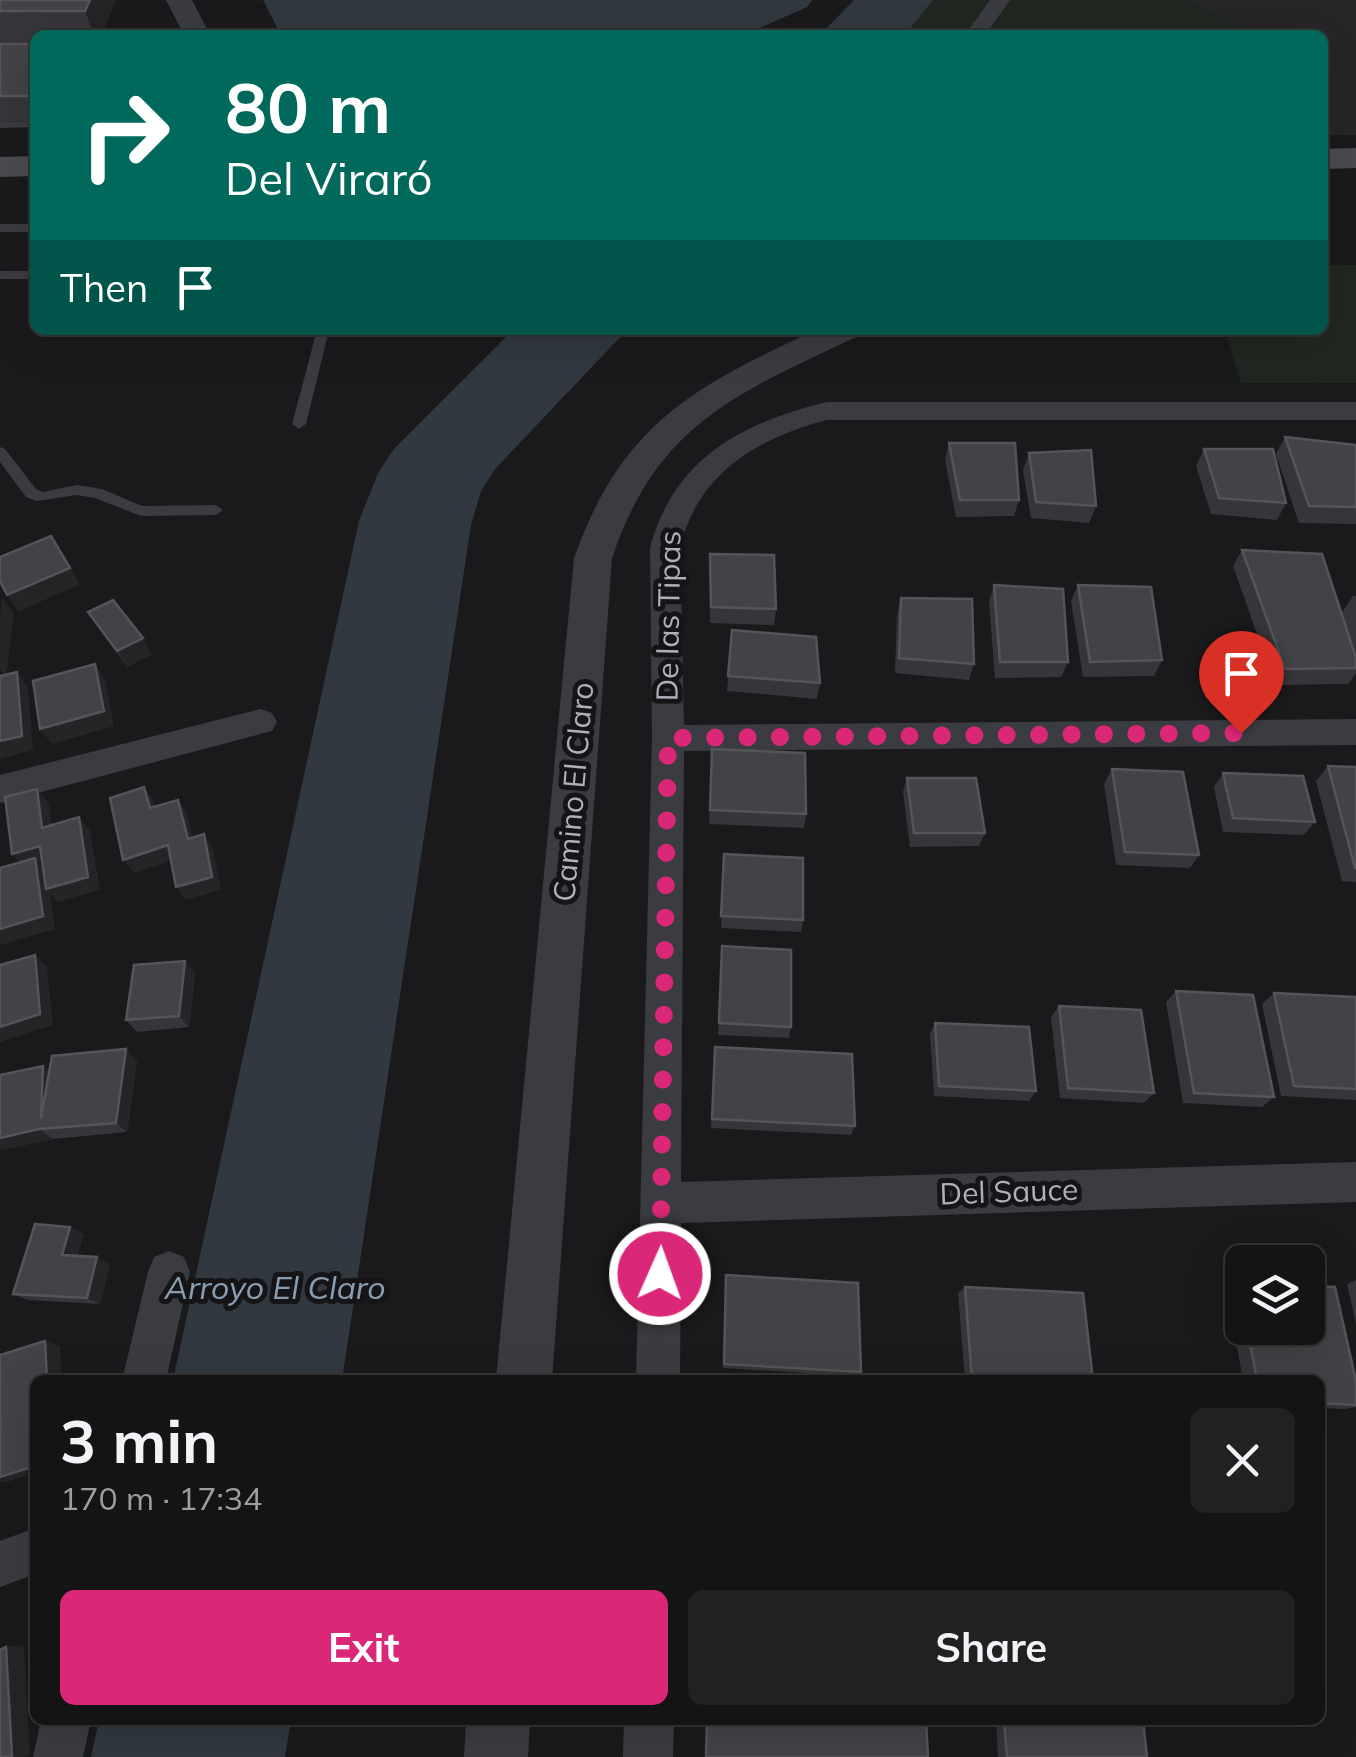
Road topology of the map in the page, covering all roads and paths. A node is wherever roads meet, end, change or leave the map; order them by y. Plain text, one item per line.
1 (179, 0) edge
2 (1000, 0) edge
3 (982, 19) edge
4 (194, 30) edge
5 (0, 124) edge
6 (30, 124) edge
7 (1328, 158) edge
8 (1356, 158) edge
9 (30, 166) edge
10 (0, 167) edge
11 (1328, 180) edge
12 (1356, 180) edge
13 (0, 191) edge
14 (30, 191) edge
15 (0, 228) edge
16 (30, 228) edge
17 (0, 275) edge
18 (30, 275) edge
19 (322, 335) edge
20 (834, 335) edge
21 (1356, 411) edge
22 (299, 424) dead end
23 (0, 452) edge
24 (216, 510) dead end
25 (262, 722) dead end
26 (1356, 732) edge
27 (668, 738) junction
28 (0, 789) edge
29 (1356, 1182) edge
30 (662, 1203) junction
31 (169, 1272) dead end
32 (145, 1375) edge
33 (524, 1375) edge
34 (658, 1375) edge
35 (30, 1553) edge
36 (0, 1564) edge
37 (65, 1725) edge
38 (498, 1725) edge
39 (649, 1725) edge
40 (58, 1757) edge
41 (496, 1757) edge
42 (648, 1757) edge

1 - 4 street
2 - 3 street
5 - 6 lane
7 - 8 main road
9 - 10 main road
11 - 12 main road
13 - 14 main road
15 - 16 lane
17 - 18 lane
19 - 22 lane
20 - 33 street, Camino El Claro
21 - 27 street, De las Tipas
23 - 24 lane
25 - 28 street
26 - 27 street
27 - 30 street, De las Tipas
29 - 30 street, Del Sauce
30 - 34 street, De las Tipas
31 - 32 street
35 - 36 street
37 - 40 street
38 - 41 street
39 - 42 street

